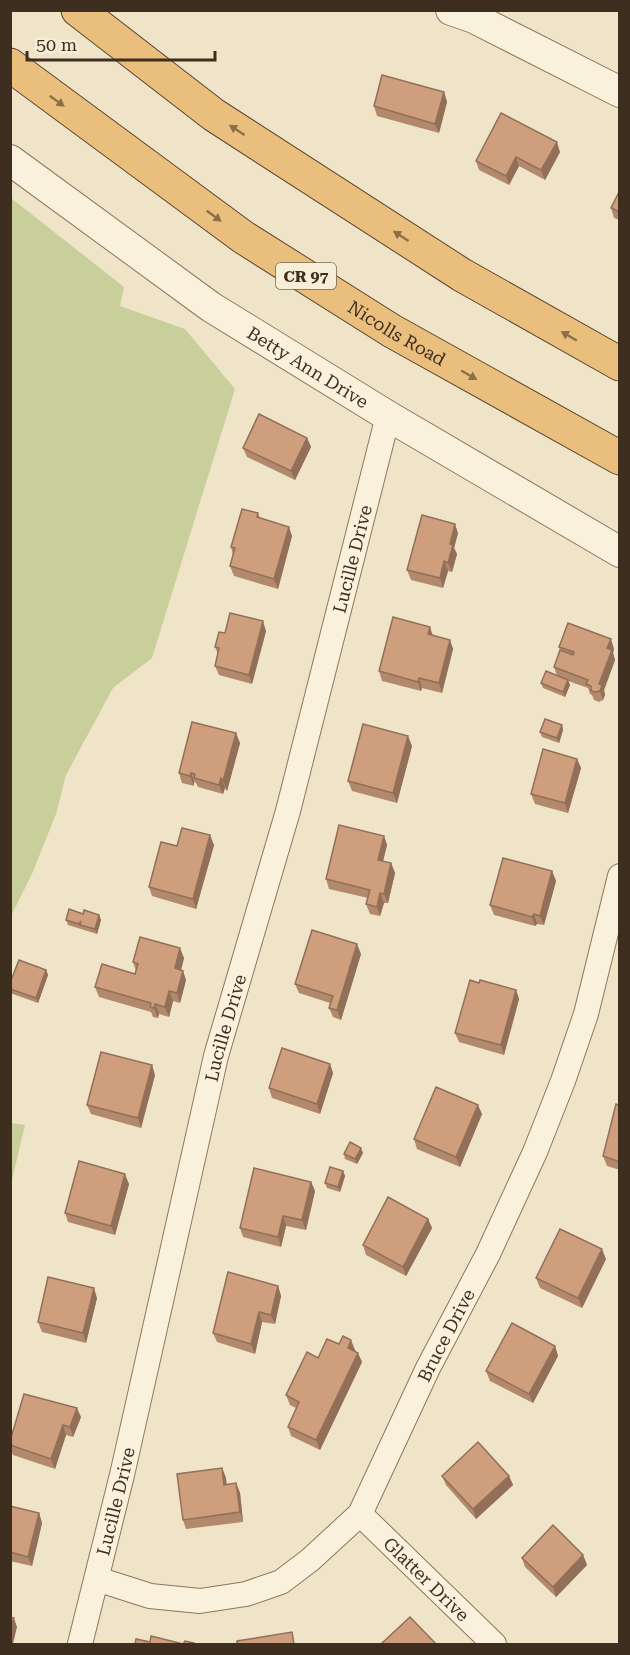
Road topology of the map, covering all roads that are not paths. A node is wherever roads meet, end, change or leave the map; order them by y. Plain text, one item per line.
1 (78, 10) edge
2 (468, 13) edge
3 (10, 65) edge
4 (620, 92) edge
5 (10, 160) edge
6 (620, 364) edge
7 (388, 416) junction
8 (620, 458) edge
9 (620, 552) edge
10 (620, 876) edge
11 (360, 1514) junction
12 (97, 1579) junction
13 (80, 1644) edge
14 (494, 1644) edge

6 -> 1 highway
2 - 4 street
3 -> 8 highway, Nicolls Road / CR 97
5 - 7 street, Betty Ann Drive
7 - 9 street, Betty Ann Drive
7 - 12 street, Lucille Drive
10 - 11 street, Bruce Drive
11 - 12 street, Bruce Drive
11 - 14 street, Glatter Drive
12 - 13 street, Lucille Drive

